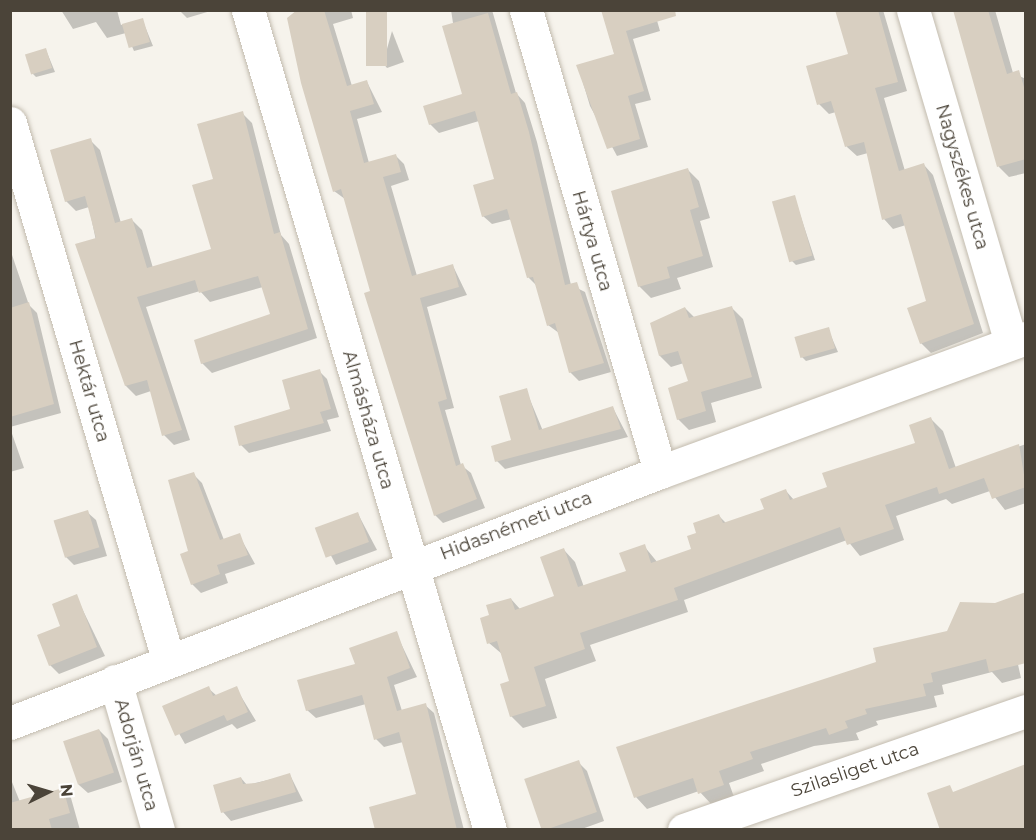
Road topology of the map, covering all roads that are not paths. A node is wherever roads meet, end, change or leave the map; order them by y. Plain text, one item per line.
1 (248, 10) edge
2 (526, 10) edge
3 (913, 10) edge
4 (10, 123) edge
5 (1018, 341) edge
6 (660, 472) junction
7 (412, 566) junction
8 (168, 659) junction
9 (115, 681) junction
10 (1026, 711) edge
11 (10, 723) edge
12 (158, 830) edge
13 (490, 830) edge
14 (684, 830) edge

1 - 7 street, Almásháza utca
2 - 6 street, Hártya utca
3 - 5 street, Nagyszékes utca
4 - 8 street, Hektár utca
5 - 6 street, Hidasnémeti utca
6 - 7 street, Hidasnémeti utca
7 - 8 street, Hidasnémeti utca
7 - 13 street, Almásháza utca
8 - 9 street, Hidasnémeti utca
9 - 11 street, Hidasnémeti utca
9 - 12 street, Adorján utca
10 - 14 street, Szilasliget utca

